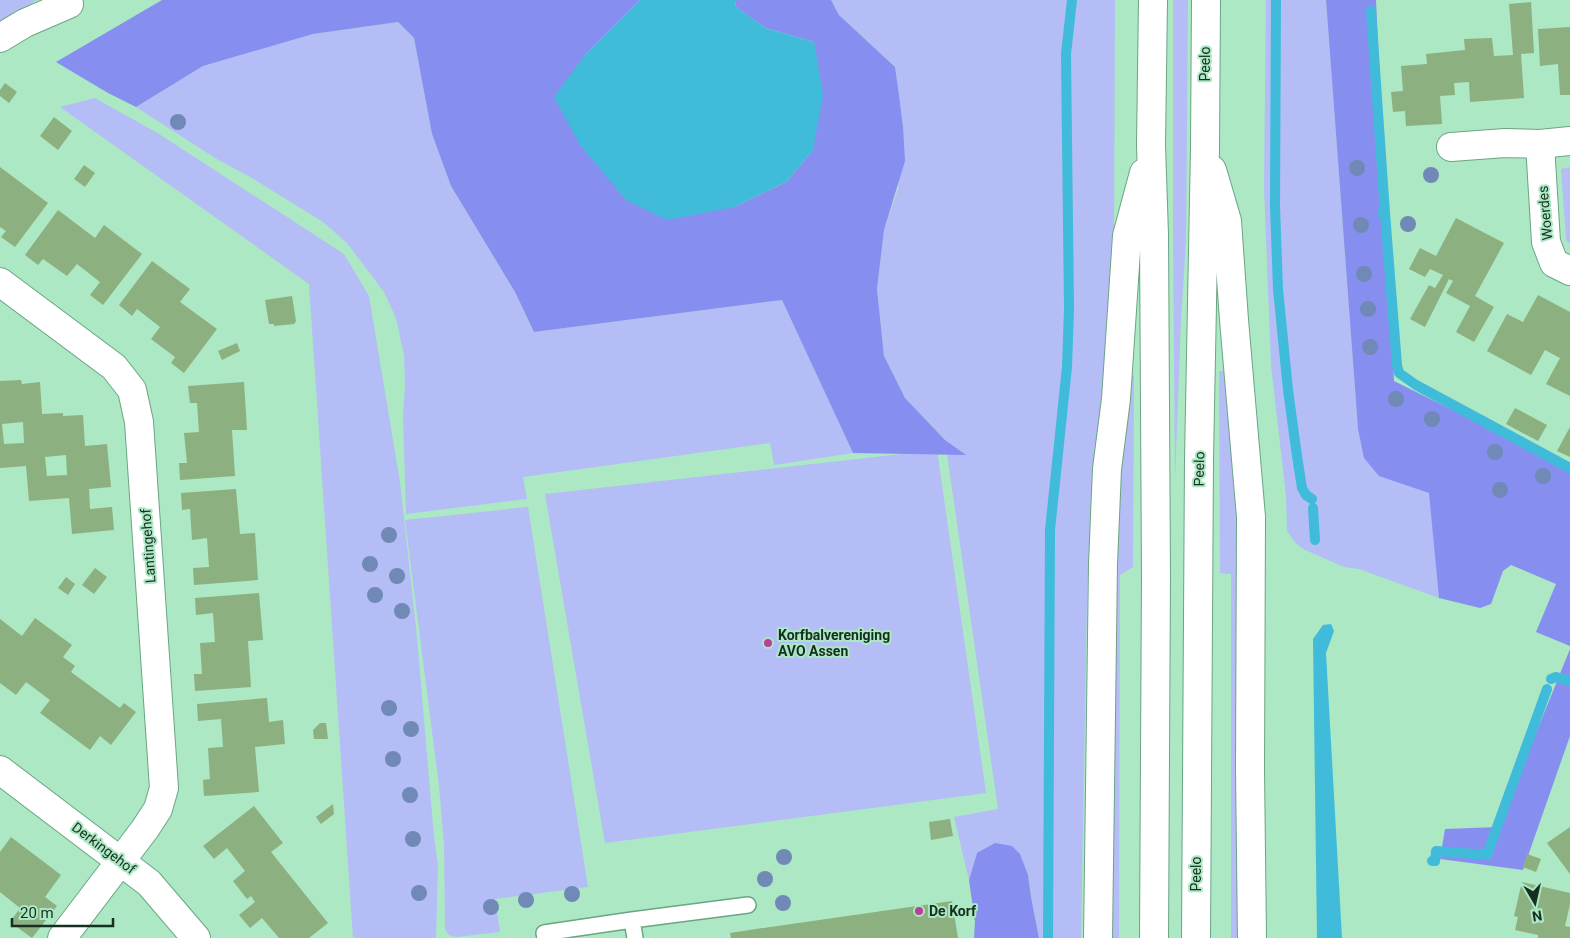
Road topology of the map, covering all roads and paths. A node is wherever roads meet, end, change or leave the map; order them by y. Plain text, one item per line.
1 (1153, 0) edge
2 (1206, 0) edge
3 (70, 4) dead end
4 (0, 38) edge
5 (1570, 141) edge
6 (1152, 144) junction
7 (1540, 144) junction
8 (1205, 148) junction
9 (1451, 148) dead end
10 (1570, 271) edge
11 (0, 282) edge
12 (0, 770) edge
13 (120, 860) junction
14 (748, 905) dead end
15 (632, 920) junction
16 (62, 938) edge
17 (196, 938) edge
18 (545, 938) edge
19 (635, 938) edge
20 (1098, 938) edge
21 (1154, 938) edge
22 (1196, 938) edge
23 (1252, 938) edge

1 - 6 main road
2 - 8 main road, Peelo
3 - 4 main road
5 - 7 main road
6 - 20 main road
6 - 21 main road
7 - 9 main road
7 - 10 main road, Woerdes
8 - 22 main road, Peelo
8 - 23 main road
11 - 13 main road, Lantingehof
12 - 13 main road, Derkingehof
13 - 16 main road, Lantingehof
13 - 17 main road, Derkingehof
14 - 15 lane
15 - 18 lane
15 - 19 lane

